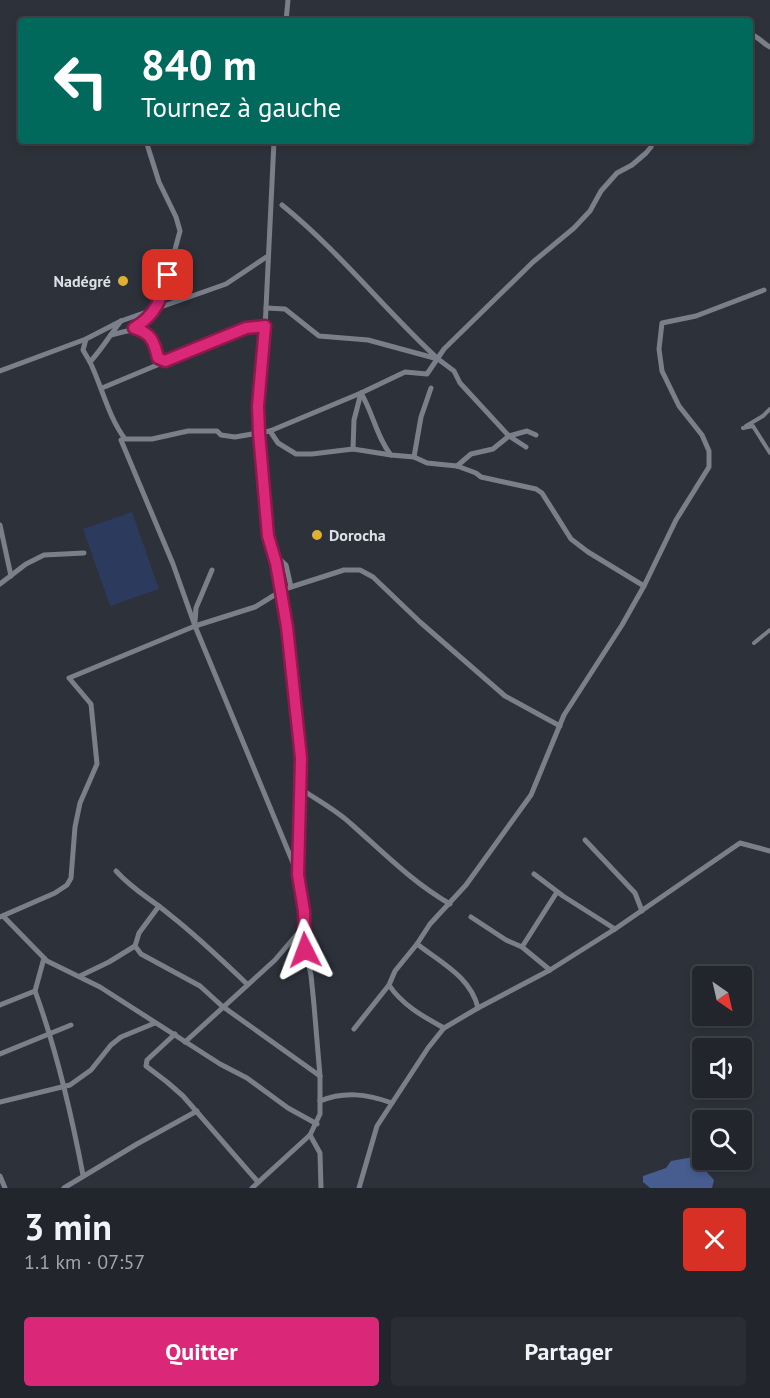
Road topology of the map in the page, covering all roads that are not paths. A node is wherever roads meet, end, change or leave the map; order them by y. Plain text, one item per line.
1 (288, 0) edge
2 (286, 18) edge
3 (753, 35) edge
4 (770, 47) edge
5 (147, 144) edge
6 (274, 144) edge
7 (652, 144) edge
8 (282, 205) dead end
9 (268, 256) junction
10 (764, 290) dead end
11 (266, 308) junction
12 (153, 310) junction
13 (121, 321) junction
14 (265, 326) junction
15 (134, 328) junction
16 (110, 335) junction
17 (86, 339) junction
18 (438, 359) junction
19 (165, 361) junction
20 (90, 362) junction
21 (0, 371) edge
22 (102, 388) junction
23 (431, 388) dead end
24 (362, 393) junction
25 (770, 409) edge
26 (270, 431) junction
27 (259, 433) junction
28 (536, 435) dead end
29 (509, 436) junction
30 (121, 440) dead end
31 (526, 447) dead end
32 (353, 449) junction
33 (770, 453) edge
34 (391, 455) junction
35 (414, 457) junction
36 (457, 466) junction
37 (0, 525) edge
38 (84, 553) dead end
39 (274, 554) junction
40 (212, 570) dead end
41 (11, 576) junction
42 (0, 584) edge
43 (644, 585) junction
44 (291, 587) junction
45 (281, 591) junction
46 (195, 626) junction
47 (770, 630) edge
48 (754, 643) dead end
49 (560, 726) junction
50 (301, 789) junction
51 (585, 840) dead end
52 (770, 851) edge
53 (116, 871) dead end
54 (534, 874) dead end
55 (298, 875) junction
56 (557, 892) junction
57 (450, 904) junction
58 (159, 906) junction
59 (642, 911) junction
60 (471, 916) dead end
61 (1, 917) edge
62 (304, 926) junction
63 (615, 929) junction
64 (417, 944) junction
65 (135, 946) junction
66 (522, 947) junction
67 (44, 958) junction
68 (550, 970) junction
69 (80, 976) junction
70 (247, 984) junction
71 (389, 985) junction
72 (35, 991) junction
73 (0, 1005) edge
74 (222, 1006) junction
75 (478, 1008) junction
76 (155, 1023) junction
77 (71, 1025) dead end
78 (444, 1028) junction
79 (354, 1029) dead end
80 (50, 1033) junction
81 (175, 1034) junction
82 (185, 1042) junction
83 (0, 1054) edge
84 (320, 1076) junction
85 (66, 1087) junction
86 (320, 1101) junction
87 (0, 1102) edge
88 (392, 1103) junction
89 (197, 1112) junction
90 (316, 1124) junction
91 (310, 1135) junction
92 (83, 1175) junction
93 (0, 1176) edge
94 (258, 1182) junction
95 (5, 1188) edge
96 (64, 1188) edge
97 (252, 1188) edge
98 (321, 1188) edge
99 (358, 1188) edge

1 - 2 street
3 - 4 street
5 - 12 street
6 - 9 street
7 - 18 street
8 - 18 street
9 - 11 street
9 - 12 street
10 - 43 street
11 - 14 street
11 - 18 street
12 - 13 street
12 - 15 street
13 - 16 street
13 - 17 street
14 - 19 street
14 - 27 street
15 - 16 street
15 - 19 street
16 - 20 street
17 - 20 street
17 - 21 street
18 - 24 street
18 - 29 street
19 - 22 street
20 - 22 street
22 - 27 street
23 - 35 street
24 - 26 street
24 - 32 street
24 - 34 street
25 - 33 street
26 - 27 street
26 - 32 street
27 - 39 street
28 - 29 street
29 - 31 street
29 - 36 street
30 - 46 street
32 - 34 street
34 - 35 street
35 - 36 street
36 - 43 street
37 - 41 street
38 - 41 street
39 - 44 street
39 - 45 street
40 - 46 street
41 - 42 street
43 - 49 street
44 - 45 street
44 - 49 street
45 - 46 street
45 - 50 street
46 - 55 street
46 - 61 street
47 - 48 street
49 - 57 street
50 - 55 street
50 - 57 street
51 - 59 street
52 - 59 street
53 - 58 street
54 - 56 street
55 - 62 street
56 - 63 street
56 - 66 street
57 - 64 street
58 - 65 street
58 - 70 street
59 - 63 street
60 - 66 street
61 - 67 street
62 - 70 street
62 - 84 street
63 - 68 street
64 - 71 street
64 - 75 street
65 - 69 street
65 - 74 street
66 - 68 street
67 - 69 street
67 - 72 street
68 - 75 street
69 - 76 street
70 - 74 street
71 - 78 street
71 - 79 street
72 - 73 street
72 - 80 street
74 - 82 street
74 - 84 street
75 - 78 street
76 - 81 street
76 - 85 street
77 - 80 street
78 - 88 street
80 - 83 street
80 - 85 street
81 - 82 street
81 - 89 street
82 - 90 street
84 - 86 street
85 - 87 street
85 - 92 street
86 - 88 street
86 - 90 street
88 - 99 street
89 - 92 street
89 - 94 street
90 - 91 street
91 - 94 street
91 - 98 street
92 - 96 street
93 - 95 street
94 - 97 street

